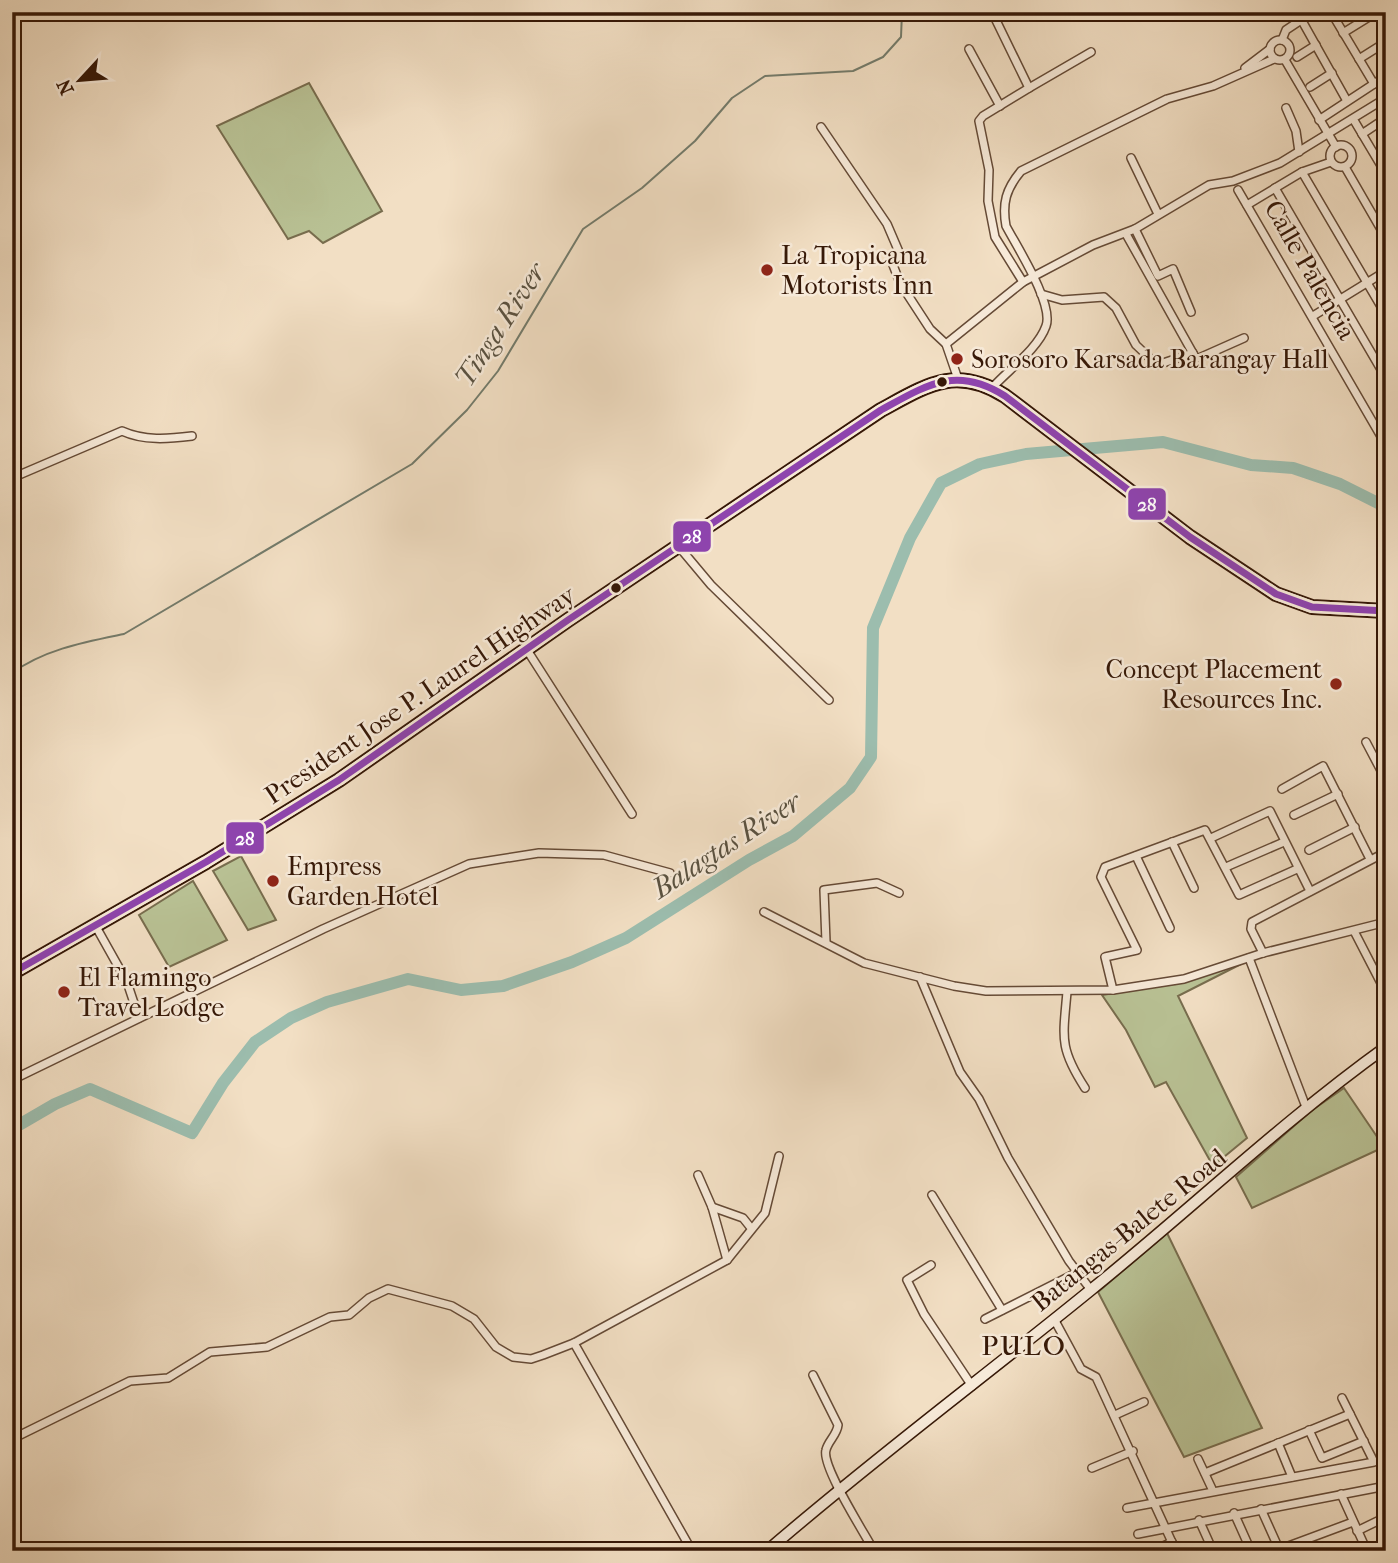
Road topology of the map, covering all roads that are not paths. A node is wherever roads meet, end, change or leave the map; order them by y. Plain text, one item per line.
1 (992, 12) edge
2 (1313, 12) edge
3 (1331, 12) edge
4 (1377, 12) edge
5 (1301, 19) junction
6 (1343, 33) junction
7 (1282, 40) junction
8 (1386, 42) edge
9 (1316, 45) junction
10 (970, 49) dead end
11 (1270, 49) junction
12 (1091, 52) dead end
13 (1297, 57) dead end
14 (1275, 59) junction
15 (1359, 59) junction
16 (1285, 60) junction
17 (1239, 73) junction
18 (1332, 73) junction
19 (1386, 76) edge
20 (1374, 84) junction
21 (1310, 87) dead end
22 (1029, 88) junction
23 (1386, 98) edge
24 (1347, 101) junction
25 (1000, 106) junction
26 (1286, 108) dead end
27 (1386, 118) edge
28 (1319, 120) junction
29 (1355, 122) dead end
30 (821, 127) dead end
31 (1362, 134) junction
32 (1328, 135) junction
33 (1367, 142) junction
34 (1336, 146) junction
35 (1351, 150) junction
36 (1299, 152) junction
37 (1131, 158) dead end
38 (1331, 162) junction
39 (1345, 167) junction
40 (1302, 172) junction
41 (1386, 174) edge
42 (1275, 188) junction
43 (1238, 190) dead end
44 (1247, 205) junction
45 (1158, 215) junction
46 (1135, 229) junction
47 (1126, 234) junction
48 (1386, 238) edge
49 (1386, 271) edge
50 (1032, 277) junction
51 (1023, 282) junction
52 (1368, 284) junction
53 (1041, 295) junction
54 (1340, 300) junction
55 (1191, 312) dead end
56 (1386, 315) edge
57 (1312, 316) junction
58 (1244, 338) dead end
59 (946, 344) junction
60 (1193, 353) junction
61 (1386, 378) edge
62 (958, 379) junction
63 (992, 388) junction
64 (192, 436) dead end
65 (1386, 445) edge
66 (12, 478) edge
67 (680, 548) junction
68 (1386, 611) edge
69 (527, 650) junction
70 (829, 701) dead end
71 (1366, 742) dead end
72 (1386, 779) edge
73 (1282, 789) dead end
74 (1338, 794) junction
75 (632, 814) dead end
76 (1294, 816) dead end
77 (1355, 827) junction
78 (1211, 838) junction
79 (1172, 842) junction
80 (1284, 842) junction
81 (1309, 850) dead end
82 (1386, 852) edge
83 (1136, 856) junction
84 (1370, 859) junction
85 (1226, 867) junction
86 (1297, 869) junction
87 (670, 873) dead end
88 (1194, 888) dead end
89 (1310, 891) junction
90 (899, 893) dead end
91 (764, 912) dead end
92 (1386, 922) edge
93 (94, 925) junction
94 (1170, 928) dead end
95 (1354, 932) junction
96 (826, 942) junction
97 (1263, 953) junction
98 (1250, 958) junction
99 (12, 973) edge
100 (920, 977) junction
101 (1384, 989) edge
102 (1113, 990) junction
103 (1067, 992) junction
104 (139, 1018) junction
105 (1386, 1047) edge
106 (12, 1080) edge
107 (1085, 1088) dead end
108 (1306, 1107) junction
109 (779, 1156) dead end
110 (698, 1175) dead end
111 (932, 1195) dead end
112 (712, 1207) junction
113 (751, 1228) junction
114 (727, 1260) junction
115 (931, 1265) dead end
116 (1078, 1272) junction
117 (1091, 1290) junction
118 (1002, 1310) junction
119 (985, 1319) dead end
120 (1054, 1319) junction
121 (574, 1343) junction
122 (813, 1375) dead end
123 (972, 1386) junction
124 (1342, 1398) dead end
125 (1144, 1402) dead end
126 (1350, 1414) junction
127 (1115, 1415) junction
128 (1309, 1430) junction
129 (12, 1439) edge
130 (1364, 1441) junction
131 (1278, 1443) junction
132 (1133, 1451) junction
133 (1198, 1460) dead end
134 (1092, 1468) dead end
135 (1205, 1473) junction
136 (1292, 1477) junction
137 (1386, 1486) edge
138 (839, 1489) junction
139 (1213, 1491) junction
140 (1341, 1494) junction
141 (1155, 1503) junction
142 (1127, 1508) dead end
143 (1261, 1509) junction
144 (1234, 1513) junction
145 (1386, 1517) edge
146 (1199, 1520) junction
147 (1353, 1522) junction
148 (1166, 1527) junction
149 (1357, 1531) junction
150 (1139, 1534) dead end
151 (1172, 1542) junction
152 (1277, 1550) edge
153 (692, 1551) edge
154 (767, 1551) edge
155 (874, 1551) edge
156 (1152, 1551) edge
157 (1176, 1551) edge
158 (1213, 1551) edge
159 (1251, 1551) edge
160 (1367, 1551) edge

1 - 22 street
2 - 5 street
3 - 6 street
4 - 6 street
5 - 7 street
5 - 9 street
6 - 15 street
7 - 11 street
7 - 16 street
8 - 15 street
9 - 13 street
9 - 18 street
10 - 25 street
11 - 14 street
11 - 17 street
12 - 22 street
14 - 16 street
14 - 17 street
15 - 20 street
16 - 28 street
17 - 50 street
18 - 21 street
18 - 24 street
19 - 20 street
20 - 24 street
22 - 25 street
23 - 32 street
24 - 28 street
25 - 51 street
26 - 36 street
27 - 31 street
28 - 32 street
29 - 31 street
30 - 59 street
31 - 33 street
32 - 34 street
32 - 36 street
33 - 35 street
33 - 41 street
34 - 35 street
34 - 38 street
35 - 39 street
36 - 45 street
37 - 45 street
38 - 39 street
38 - 40 street
39 - 48 street
40 - 42 street
40 - 52 street
42 - 44 street
42 - 54 street
43 - 44 street, Calle Palencia
44 - 57 street, Calle Palencia
45 - 46 street
46 - 47 street
46 - 55 street
47 - 50 street
47 - 60 street
49 - 52 street
50 - 51 street
50 - 53 street
51 - 59 street
52 - 54 street
52 - 56 street
53 - 60 street
53 - 63 street
54 - 57 street
54 - 61 street
57 - 65 street, Calle Palencia
58 - 60 street
59 - 62 street
62 - 63 highway
62 - 67 highway, President Jose P. Laurel Highway
63 - 68 highway
64 - 66 street
67 - 69 highway, President Jose P. Laurel Highway
67 - 70 street
69 - 75 street
69 - 93 highway, President Jose P. Laurel Highway
71 - 72 street
73 - 74 street
74 - 76 street
74 - 77 street
77 - 81 street
77 - 84 street
78 - 79 street
78 - 80 street
78 - 85 street
79 - 83 street
79 - 88 street
80 - 85 street
80 - 86 street
82 - 84 street
83 - 94 street
83 - 102 street
84 - 89 street
85 - 86 street
86 - 89 street
87 - 104 street
89 - 97 street
90 - 96 street
91 - 96 street
92 - 95 street
93 - 99 highway, President Jose P. Laurel Highway
93 - 104 street
95 - 97 street
95 - 101 street
96 - 100 street
97 - 98 street
98 - 102 street
98 - 108 street
100 - 103 street
100 - 116 street
102 - 103 street
103 - 107 street
104 - 106 street
105 - 108 main road, Batangas-Balete Road
108 - 117 main road, Batangas-Balete Road
109 - 113 street
110 - 112 street
111 - 118 street
112 - 113 street
112 - 114 street
113 - 114 street
114 - 121 street
115 - 123 street
116 - 117 street
116 - 118 street
117 - 120 main road, Batangas-Balete Road
118 - 119 street
120 - 123 main road, Batangas-Balete Road
120 - 127 street
121 - 129 street
121 - 153 street
122 - 138 street
123 - 138 main road, Batangas-Balete Road
124 - 126 street
125 - 127 street
126 - 128 street
126 - 130 street
127 - 132 street
128 - 130 street
128 - 131 street
130 - 136 street
131 - 135 street
131 - 136 street
132 - 134 street
132 - 141 street
133 - 135 street
135 - 139 street
136 - 139 street
137 - 140 street
138 - 154 main road, Batangas-Balete Road
138 - 155 street
139 - 141 street
140 - 143 street
140 - 147 street
141 - 142 street
141 - 148 street
143 - 144 street
143 - 152 street
144 - 146 street
144 - 159 street
145 - 149 street
146 - 148 street
146 - 158 street
147 - 149 street
147 - 152 street
148 - 150 street
148 - 151 street
149 - 160 street
151 - 156 street
151 - 157 street

